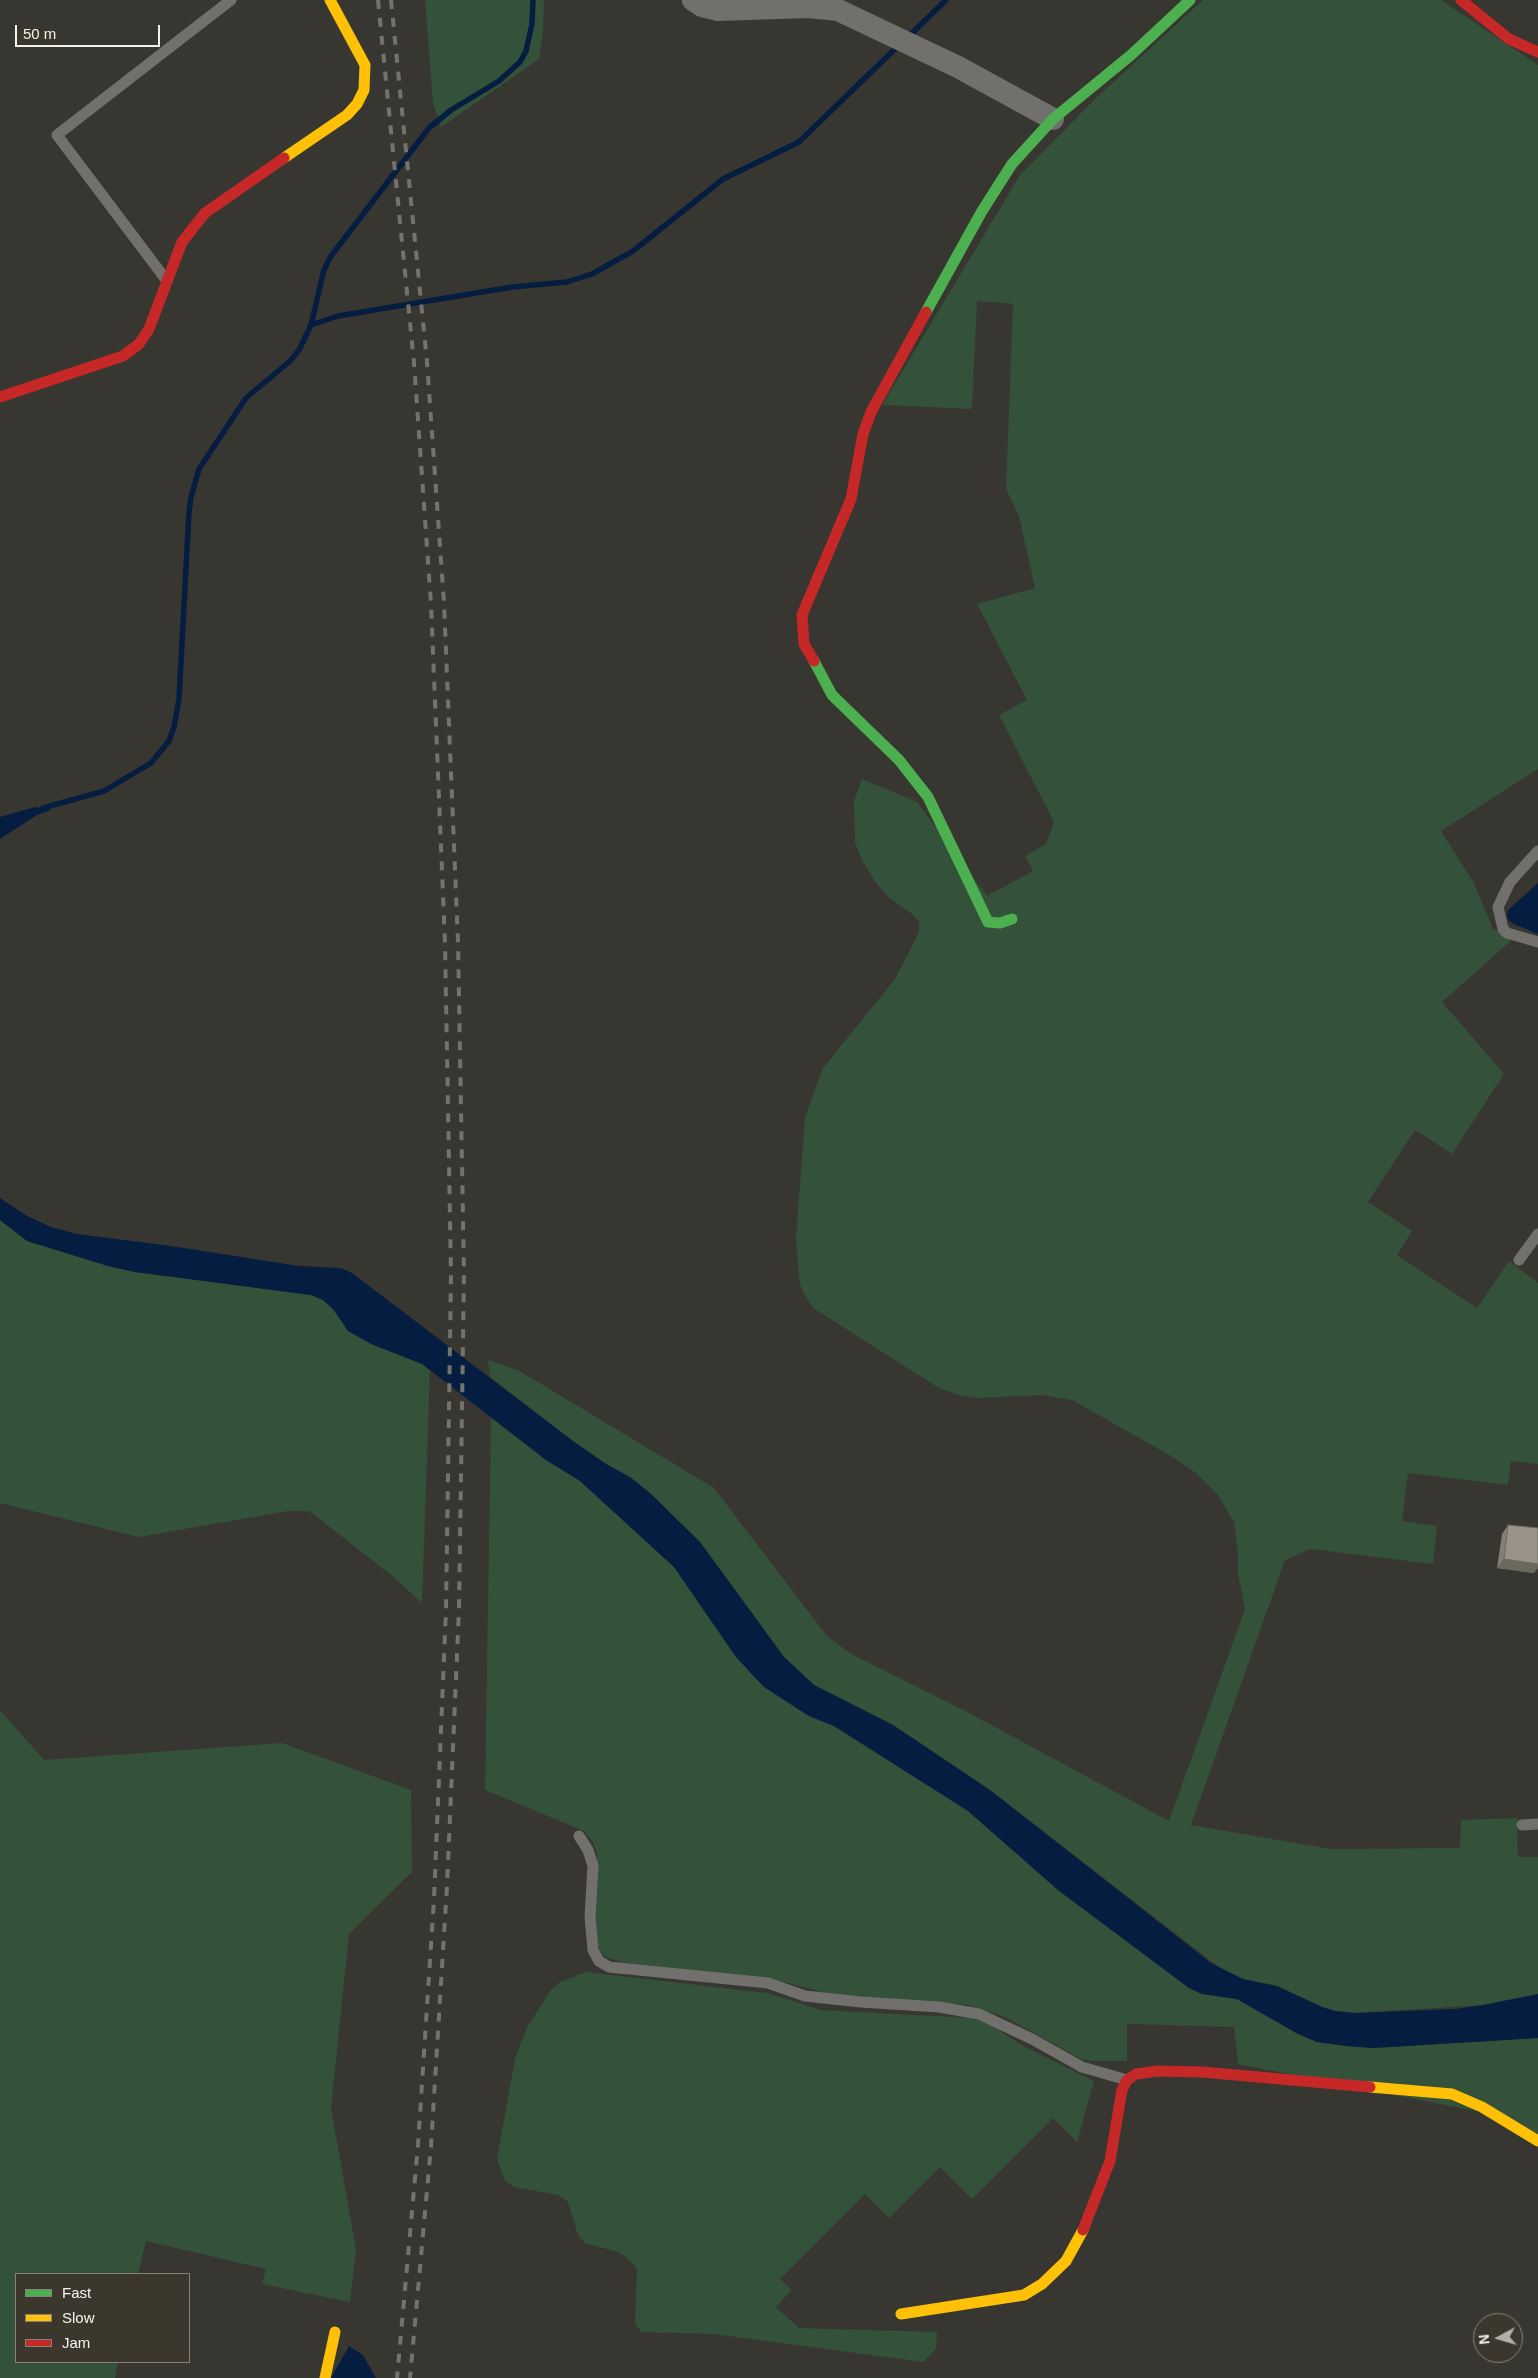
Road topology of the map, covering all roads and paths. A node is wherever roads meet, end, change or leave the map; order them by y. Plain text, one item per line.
1 (231, 0) edge
2 (330, 0) edge
3 (693, 0) edge
4 (1190, 0) edge
5 (1461, 0) edge
6 (1538, 52) edge
7 (1053, 119) junction
8 (168, 283) junction
9 (0, 397) edge
10 (1538, 851) edge
11 (1012, 919) dead end
12 (1538, 942) edge
13 (1538, 1234) edge
14 (1519, 1260) dead end
15 (1522, 1824) dead end
16 (1538, 1824) edge
17 (578, 1836) dead end
18 (1128, 2080) junction
19 (1538, 2141) edge
20 (901, 2314) dead end
21 (335, 2332) dead end
22 (325, 2378) edge

1 - 8 lane
2 - 8 street
3 - 7 street
4 - 7 street
5 - 6 street
7 - 11 street
8 - 9 street
10 - 12 lane
13 - 14 lane
15 - 16 lane
17 - 18 lane
18 - 19 street
18 - 20 street
21 - 22 street

